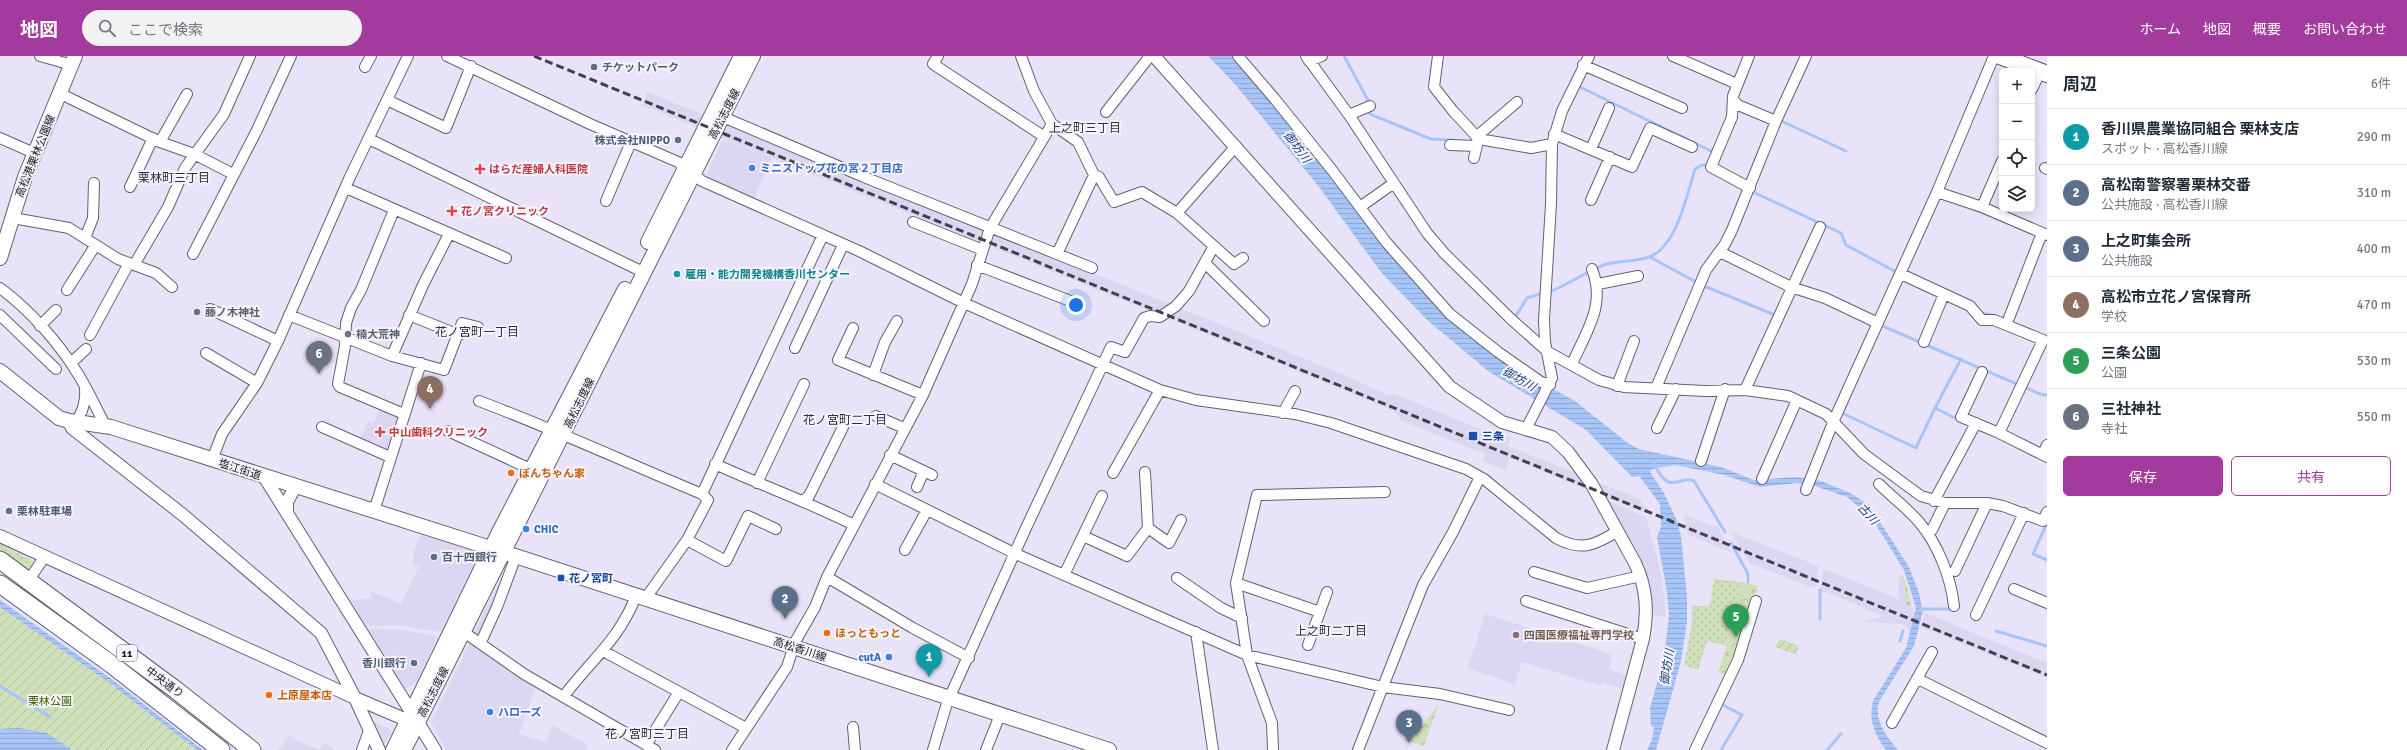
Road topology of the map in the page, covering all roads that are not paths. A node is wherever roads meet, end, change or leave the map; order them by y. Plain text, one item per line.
1 (40, 56) edge
2 (250, 56) edge
3 (291, 56) edge
4 (371, 56) edge
5 (408, 56) edge
6 (447, 56) edge
7 (938, 56) edge
8 (1021, 56) edge
9 (1150, 56) edge
10 (1154, 56) edge
11 (1238, 56) edge
12 (1322, 56) edge
13 (1438, 56) edge
14 (1673, 56) edge
15 (1749, 56) edge
16 (1806, 56) edge
17 (1994, 56) edge
18 (2000, 56) edge
19 (748, 57) edge
20 (1307, 58) edge
21 (73, 60) edge
22 (1586, 60) edge
23 (471, 66) junction
24 (365, 68) dead end
25 (2043, 73) edge
26 (1737, 84) junction
27 (2035, 85) edge
28 (61, 94) junction
29 (187, 94) dead end
30 (387, 100) junction
31 (1732, 100) junction
32 (1517, 102) dead end
33 (1370, 106) dead end
34 (1609, 108) dead end
35 (1682, 108) dead end
36 (1106, 112) dead end
37 (1350, 115) junction
38 (723, 117) junction
39 (1776, 121) junction
40 (1052, 124) junction
41 (1043, 136) junction
42 (0, 138) edge
43 (1553, 139) junction
44 (157, 140) junction
45 (368, 140) junction
46 (1477, 141) junction
47 (631, 142) junction
48 (1450, 145) dead end
49 (1236, 146) junction
50 (1692, 147) dead end
51 (1591, 149) junction
52 (34, 153) junction
53 (194, 154) junction
54 (1610, 157) junction
55 (1474, 158) dead end
56 (1999, 168) edge
57 (689, 173) junction
58 (232, 174) junction
59 (1094, 175) junction
60 (94, 183) dead end
61 (1394, 183) junction
62 (130, 187) dead end
63 (346, 188) junction
64 (1750, 188) junction
65 (1937, 192) junction
66 (1591, 200) dead end
67 (606, 201) dead end
68 (1360, 207) junction
69 (1982, 207) junction
70 (394, 210) junction
71 (1177, 213) junction
72 (13, 218) junction
73 (913, 222) dead end
74 (1820, 227) dead end
75 (990, 228) junction
76 (449, 234) junction
77 (823, 234) junction
78 (2044, 234) edge
79 (85, 238) junction
80 (844, 245) junction
81 (95, 246) junction
82 (1214, 246) junction
83 (2, 249) edge
84 (983, 250) junction
85 (1720, 252) junction
86 (193, 254) dead end
87 (1057, 254) junction
88 (506, 258) dead end
89 (1243, 258) dead end
90 (132, 264) junction
91 (1206, 264) junction
92 (977, 265) junction
93 (1092, 268) dead end
94 (1592, 269) dead end
95 (640, 270) junction
96 (1901, 274) junction
97 (1638, 276) dead end
98 (1598, 284) junction
99 (172, 287) dead end
100 (1791, 287) junction
101 (1, 290) edge
102 (67, 290) dead end
103 (1944, 294) junction
104 (1073, 302) dead end
105 (964, 303) junction
106 (210, 309) dead end
107 (56, 310) dead end
108 (0, 315) edge
109 (289, 315) junction
110 (410, 315) junction
111 (2009, 318) dead end
112 (897, 321) dead end
113 (1264, 321) dead end
114 (1878, 323) junction
115 (40, 326) junction
116 (478, 327) dead end
117 (853, 328) dead end
118 (90, 335) dead end
119 (458, 335) junction
120 (344, 337) junction
121 (278, 341) junction
122 (1634, 341) dead end
123 (1924, 342) dead end
124 (794, 348) dead end
125 (86, 349) dead end
126 (1548, 352) junction
127 (206, 353) dead end
128 (392, 356) junction
129 (70, 363) junction
130 (421, 363) junction
131 (1572, 364) junction
132 (1102, 365) junction
133 (56, 369) dead end
134 (0, 371) edge
135 (1982, 372) dead end
136 (873, 375) junction
137 (257, 383) junction
138 (804, 384) dead end
139 (1550, 386) junction
140 (1617, 386) junction
141 (85, 387) junction
142 (1656, 388) junction
143 (1676, 389) junction
144 (1725, 389) junction
145 (1160, 390) junction
146 (1744, 390) junction
147 (1295, 391) dead end
148 (923, 395) junction
149 (1797, 400) junction
150 (479, 401) dead end
151 (1283, 413) junction
152 (404, 414) junction
153 (876, 416) dead end
154 (1834, 420) junction
155 (72, 422) junction
156 (1976, 423) junction
157 (104, 425) junction
158 (322, 427) dead end
159 (843, 428) dead end
160 (904, 428) junction
161 (1657, 428) dead end
162 (1526, 429) junction
163 (448, 431) dead end
164 (558, 432) junction
165 (1999, 433) junction
166 (2047, 445) edge
167 (890, 455) junction
168 (2045, 456) edge
169 (390, 457) junction
170 (212, 460) junction
171 (1700, 461) dead end
172 (715, 464) junction
173 (538, 472) junction
174 (1145, 472) dead end
175 (1113, 473) dead end
176 (1480, 477) junction
177 (265, 478) junction
178 (1762, 479) dead end
179 (757, 483) junction
180 (875, 484) junction
181 (1879, 484) dead end
182 (1807, 485) dead end
183 (295, 487) junction
184 (916, 487) dead end
185 (1385, 492) dead end
186 (702, 494) junction
187 (1102, 496) dead end
188 (804, 500) junction
189 (1934, 501) junction
190 (1945, 503) junction
191 (1987, 503) junction
192 (927, 510) junction
193 (374, 511) junction
194 (287, 512) junction
195 (2047, 512) edge
196 (2024, 513) junction
197 (1181, 520) dead end
198 (854, 525) junction
199 (1148, 528) junction
200 (776, 529) dead end
201 (1932, 530) dead end
202 (1618, 531) junction
203 (0, 536) edge
204 (1083, 536) junction
205 (687, 540) junction
206 (905, 550) dead end
207 (503, 552) junction
208 (1016, 554) junction
209 (45, 556) junction
210 (0, 560) edge
211 (1954, 570) dead end
212 (1534, 572) dead end
213 (1064, 575) junction
214 (827, 576) junction
215 (1641, 576) junction
216 (1177, 578) dead end
217 (29, 580) junction
218 (1236, 583) junction
219 (0, 584) edge
220 (2014, 589) dead end
221 (1327, 592) dead end
222 (640, 597) junction
223 (1526, 601) dead end
224 (1756, 601) dead end
225 (2047, 603) edge
226 (1954, 606) dead end
227 (1320, 612) junction
228 (1976, 615) dead end
229 (1242, 618) junction
230 (459, 629) junction
231 (1196, 632) junction
232 (1643, 639) junction
233 (481, 642) junction
234 (1308, 645) dead end
235 (793, 647) junction
236 (603, 651) junction
237 (1932, 652) dead end
238 (1247, 655) junction
239 (969, 658) junction
240 (1918, 679) junction
241 (1384, 687) junction
242 (679, 692) junction
243 (564, 696) junction
244 (355, 698) junction
245 (950, 698) junction
246 (1509, 710) dead end
247 (1000, 715) junction
248 (412, 719) junction
249 (1892, 724) dead end
250 (853, 727) dead end
251 (370, 728) junction
252 (746, 728) junction
253 (2047, 743) edge
254 (1080, 746) edge
255 (651, 748) edge
256 (221, 750) edge
257 (252, 750) edge
258 (362, 750) edge
259 (379, 750) edge
260 (393, 750) edge
261 (404, 750) edge
262 (435, 750) edge
263 (732, 750) edge
264 (855, 750) edge
265 (933, 750) edge
266 (986, 750) edge
267 (1109, 750) edge
268 (1213, 750) edge
269 (1273, 750) edge
270 (1358, 750) edge
271 (1613, 750) edge
272 (1695, 750) edge

1 - 21 street
2 - 53 street
3 - 58 street
4 - 24 street
5 - 30 street
6 - 23 street
7 - 41 street
8 - 40 street
9 - 36 street
10 - 49 street
11 - 68 street
12 - 20 street
13 - 46 street
14 - 26 street
15 - 26 street
16 - 39 street
17 - 65 street
18 - 25 main road
19 - 38 main road, 高松志度線
19 - 57 main road, 高松志度線
20 - 37 street
21 - 28 main road, 高松港栗林公園線
22 - 35 street
22 - 43 street
23 - 30 street
23 - 47 street
25 - 27 street
26 - 31 street
28 - 44 street
28 - 52 main road, 高松港栗林公園線
29 - 44 street
30 - 45 street
31 - 39 street
31 - 64 street
32 - 46 street
33 - 37 street
34 - 51 street
37 - 61 street
38 - 57 main road, 高松志度線
38 - 75 street
39 - 64 street
40 - 41 street
40 - 59 street
41 - 75 street
42 - 52 street
43 - 46 street
43 - 51 street
43 - 126 street
44 - 53 street
44 - 62 street
45 - 63 street
45 - 95 street
46 - 48 street
46 - 55 street
47 - 57 street
47 - 67 street
49 - 71 street
49 - 162 street
50 - 54 street
51 - 54 street
52 - 72 main road, 高松港栗林公園線
53 - 58 street
53 - 90 street
54 - 66 street
56 - 69 street
57 - 77 street
57 - 95 main road, 高松志度線
58 - 86 street
59 - 71 street
59 - 87 street
60 - 79 street
61 - 68 street
61 - 126 street
63 - 70 street
63 - 109 street
64 - 85 street
65 - 69 street
65 - 96 street
68 - 139 street
69 - 78 street
70 - 76 street
70 - 120 street
71 - 82 street
72 - 79 street
72 - 83 main road, 高松港栗林公園線
73 - 84 street
74 - 100 street
75 - 84 street
75 - 87 street
76 - 88 street
76 - 110 street
77 - 80 street
77 - 172 street
78 - 111 street
79 - 81 street
80 - 105 street
80 - 124 street
81 - 90 street
81 - 102 street
82 - 89 street
82 - 91 street
84 - 92 street
85 - 100 street
85 - 142 street
87 - 93 street
90 - 99 street
90 - 118 street
91 - 113 street
91 - 132 street
92 - 104 street
92 - 105 street
94 - 98 street
95 - 164 main road, 高松志度線
96 - 103 street
96 - 114 street
97 - 98 street
98 - 131 street
100 - 114 street
100 - 146 street
101 - 115 street
103 - 123 street
103 - 165 street
105 - 132 street
105 - 148 street
106 - 121 street
107 - 115 street
108 - 133 street
109 - 120 street
109 - 121 street
110 - 119 street
110 - 128 street
112 - 136 street
114 - 154 street
115 - 129 street
116 - 119 street
117 - 136 street
119 - 130 street
120 - 128 street
120 - 152 street
121 - 137 street
122 - 140 street
125 - 129 street
126 - 131 street
126 - 139 street
127 - 137 street
128 - 130 street
129 - 141 street
130 - 152 street
131 - 140 street
132 - 145 street
132 - 208 street
134 - 155 main road, 塩江街道
135 - 156 street
136 - 148 street
137 - 170 street
138 - 179 street
139 - 162 street
140 - 142 street
141 - 155 street
141 - 157 street
142 - 143 street
143 - 144 street
143 - 161 street
144 - 146 street
144 - 171 street
145 - 151 street
145 - 175 street
146 - 149 street
147 - 151 street
148 - 160 street
149 - 154 street
149 - 178 street
150 - 164 street
151 - 176 street
152 - 169 street
153 - 160 street
154 - 182 street
154 - 189 street
155 - 157 main road, 塩江街道
155 - 244 street
156 - 165 street
156 - 189 street
157 - 170 main road, 塩江街道
158 - 169 street
159 - 188 street
160 - 167 street
162 - 202 street
163 - 173 street
164 - 173 main road, 高松志度線
164 - 186 street
165 - 168 street
166 - 168 street
167 - 180 street
167 - 184 street
169 - 193 street
170 - 177 main road, 塩江街道
172 - 179 street
172 - 186 street
173 - 207 main road, 高松志度線
174 - 199 street
176 - 202 street
176 - 241 street
177 - 183 main road, 塩江街道
177 - 194 street
179 - 188 street
180 - 192 street
180 - 198 street
181 - 226 street
183 - 193 main road, 塩江街道
183 - 194 street
185 - 218 street
186 - 205 street
187 - 204 street
188 - 198 street
189 - 190 street
190 - 191 street
190 - 201 street
191 - 196 street
191 - 211 street
192 - 206 street
192 - 208 street
193 - 207 main road, 塩江街道
194 - 248 street
195 - 196 street
196 - 228 street
197 - 199 street
198 - 214 street
199 - 204 street
200 - 205 street
202 - 215 street
203 - 209 street
204 - 213 street
205 - 222 street
207 - 222 main road, 高松香川線
207 - 230 main road, 高松志度線
207 - 233 street
208 - 213 street
208 - 239 street
209 - 217 street
209 - 244 street
210 - 217 highway, 中央通り / 11
212 - 215 street
213 - 231 street
214 - 235 street
214 - 239 street
215 - 232 street
216 - 229 street
217 - 257 highway, 中央通り / 11
218 - 227 street
218 - 229 street
219 - 256 highway, 中央通り / 11
220 - 225 street
221 - 227 street
222 - 235 main road, 高松香川線
222 - 236 street
223 - 232 street
224 - 272 street
227 - 234 street
229 - 238 street
230 - 233 street
230 - 248 main road, 高松志度線
231 - 238 street
231 - 268 street
232 - 271 street
233 - 243 street
235 - 245 main road, 高松香川線
235 - 252 street
236 - 242 street
236 - 243 street
237 - 240 street
238 - 241 street
238 - 269 street
239 - 245 street
240 - 249 street
240 - 253 street
241 - 246 street
241 - 270 street
242 - 252 street
242 - 255 street
243 - 255 street
244 - 248 street
244 - 251 street
245 - 247 main road, 高松香川線
245 - 265 street
247 - 254 main road, 高松香川線
247 - 266 street
248 - 260 main road, 高松志度線
248 - 261 main road, 高松志度線
248 - 262 street
250 - 264 street
251 - 258 street
251 - 259 street
252 - 263 street
254 - 267 main road, 高松香川線

